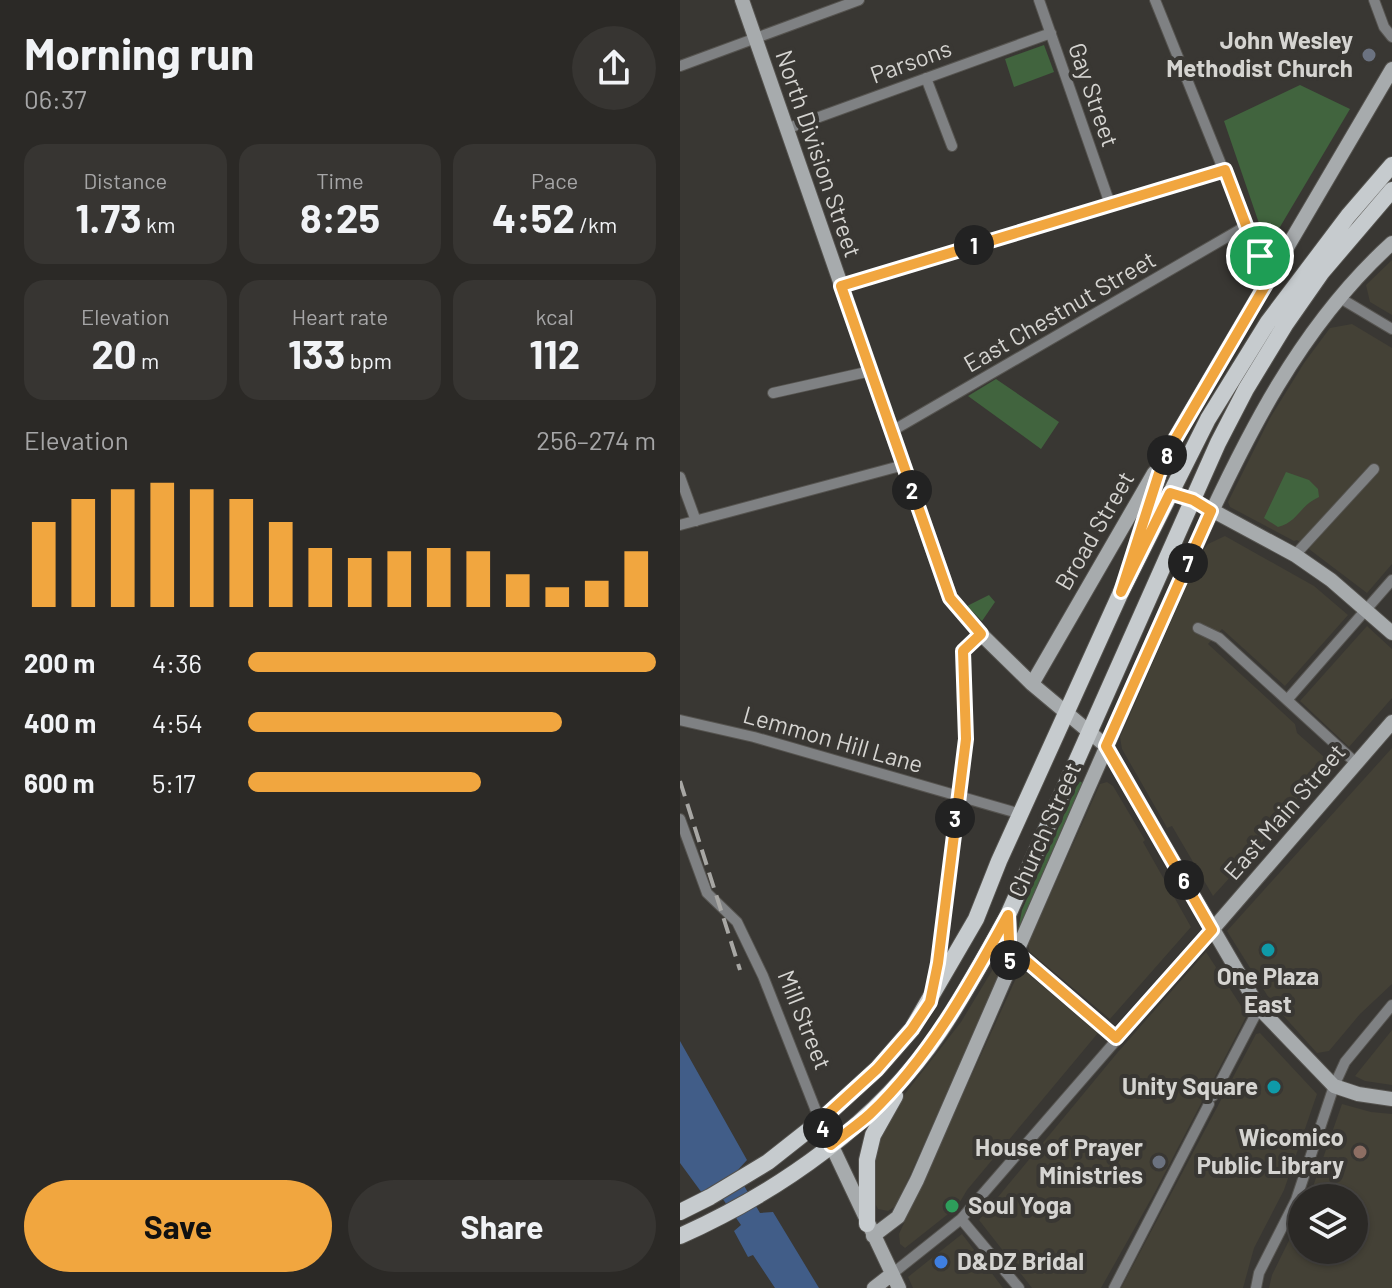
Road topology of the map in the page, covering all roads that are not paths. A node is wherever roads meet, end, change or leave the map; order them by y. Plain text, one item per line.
1 (742, 0) edge
2 (859, 0) edge
3 (1039, 0) edge
4 (1155, 0) edge
5 (1374, 0) edge
6 (1051, 33) junction
7 (1392, 37) edge
8 (754, 38) junction
9 (680, 66) edge
10 (1392, 69) edge
11 (926, 78) junction
12 (786, 129) junction
13 (952, 146) dead end
14 (1392, 165) edge
15 (1225, 170) junction
16 (1392, 190) edge
17 (1110, 204) junction
18 (1246, 226) junction
19 (1392, 243) edge
20 (1272, 274) junction
21 (841, 286) junction
22 (1340, 298) junction
23 (1392, 329) edge
24 (871, 371) junction
25 (773, 393) dead end
26 (892, 431) junction
27 (1170, 448) junction
28 (904, 465) junction
29 (1374, 469) dead end
30 (680, 477) edge
31 (1170, 493) junction
32 (1193, 500) junction
33 (1211, 511) junction
34 (696, 521) junction
35 (680, 525) edge
36 (1295, 555) junction
37 (1392, 580) edge
38 (1121, 592) junction
39 (1365, 610) junction
40 (1198, 628) dead end
41 (1392, 633) edge
42 (981, 634) junction
43 (1032, 684) junction
44 (1287, 700) junction
45 (1067, 715) junction
46 (680, 720) edge
47 (1392, 722) edge
48 (1088, 732) junction
49 (1106, 746) junction
50 (1356, 763) junction
51 (958, 797) junction
52 (1021, 814) junction
53 (680, 819) edge
54 (1008, 915) junction
55 (1212, 930) junction
56 (1013, 960) junction
57 (930, 1002) junction
58 (1392, 1005) edge
59 (1259, 1008) junction
60 (1116, 1038) junction
61 (904, 1077) junction
62 (1334, 1086) junction
63 (1392, 1099) edge
64 (820, 1121) junction
65 (831, 1145) junction
66 (680, 1212) edge
67 (961, 1219) junction
68 (870, 1230) junction
69 (680, 1236) edge
70 (896, 1281) edge
71 (874, 1288) edge
72 (1019, 1288) edge
73 (1114, 1288) edge
74 (1256, 1288) edge

1 - 8 street, North Division Street
2 - 8 street
3 - 6 street, Gay Street
4 - 15 street
5 - 7 street
6 - 11 street, Parsons
6 - 17 street, Gay Street
8 - 9 street
8 - 12 street, North Division Street
10 - 20 street, Broad Street
11 - 12 street, Parsons
11 - 13 street
12 - 21 street, North Division Street
14 - 31 main road
15 - 17 street
15 - 18 street
16 - 32 main road
17 - 21 street
18 - 20 street
18 - 26 street, East Chestnut Street
19 - 22 street, Church Street
20 - 27 street, Broad Street
21 - 24 street, North Division Street
22 - 23 street
22 - 33 street, Church Street
24 - 25 street
24 - 26 street, North Division Street
26 - 28 street, North Division Street
27 - 38 main road
27 - 43 street, Broad Street
28 - 34 street
28 - 42 street, North Division Street
29 - 36 street
30 - 34 street
31 - 32 street
31 - 38 main road
32 - 33 street
32 - 48 main road
33 - 36 street
33 - 49 street, Church Street
34 - 35 street
36 - 39 street
37 - 39 street
38 - 45 main road
39 - 41 street
39 - 44 street
40 - 44 street
42 - 43 street, North Division Street
42 - 51 street
43 - 45 street, North Division Street
44 - 50 street
45 - 48 street, North Division Street
45 - 52 main road
46 - 51 street, Lemmon Hill Lane
47 - 50 street, East Main Street
48 - 49 street, North Division Street
48 - 54 main road
49 - 55 street, North Division Street
49 - 56 street, Church Street
50 - 55 street, East Main Street
51 - 52 street, Lemmon Hill Lane
51 - 57 street
52 - 57 main road
53 - 64 street, Mill Street
54 - 56 main road
54 - 61 main road
55 - 59 street, North Division Street
55 - 60 street
56 - 60 street
56 - 68 street, Church Street
57 - 64 main road
58 - 62 street
59 - 62 street, North Division Street
59 - 73 street
60 - 67 street
61 - 65 main road
61 - 68 main road
62 - 63 street
62 - 74 street
64 - 65 street, Mill Street
64 - 66 main road
65 - 68 street, Mill Street
65 - 69 main road
67 - 70 street
67 - 72 street
68 - 70 street, Mill Street
70 - 71 street

